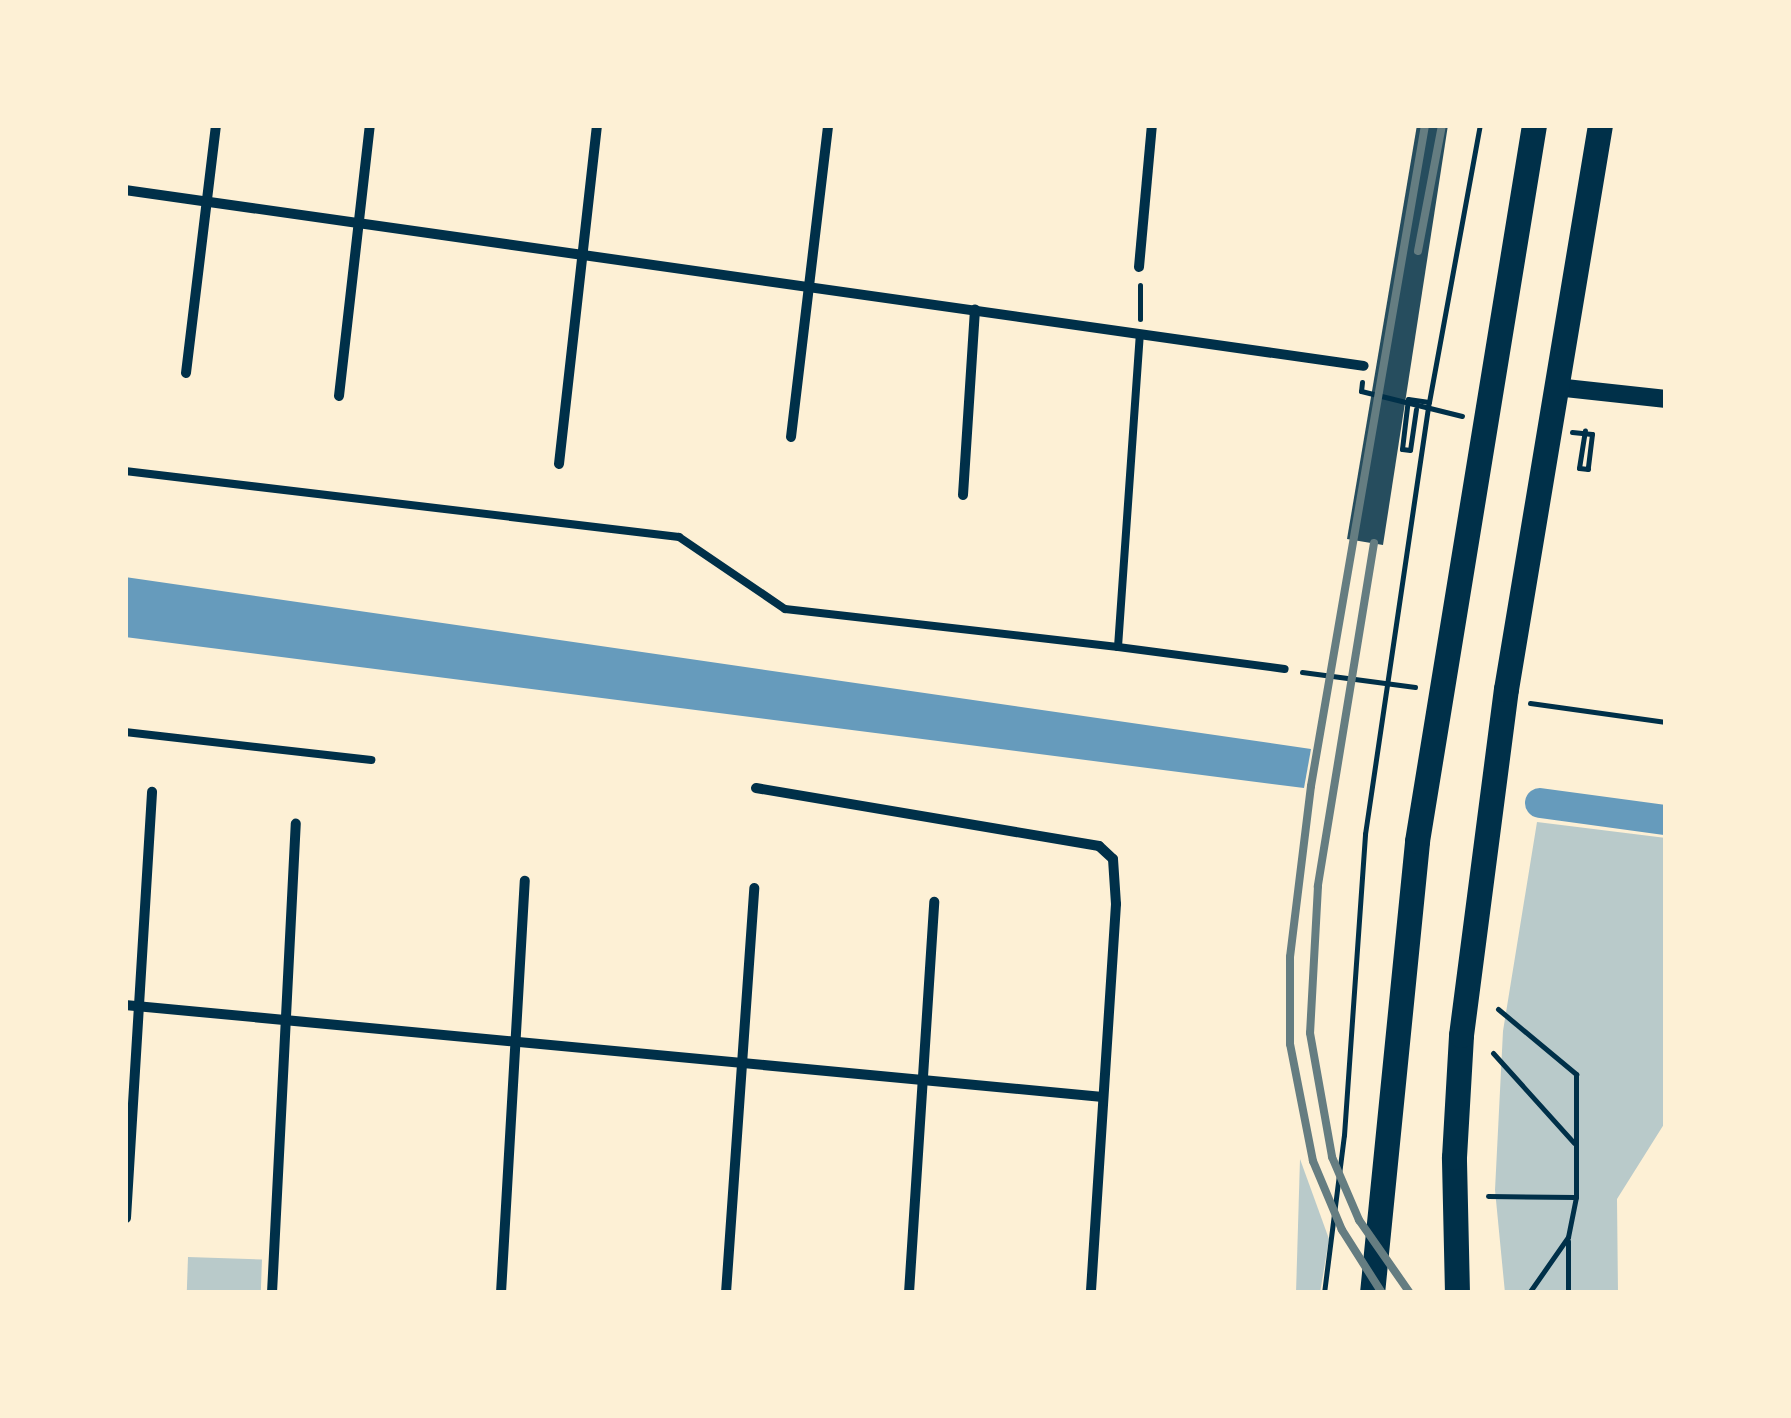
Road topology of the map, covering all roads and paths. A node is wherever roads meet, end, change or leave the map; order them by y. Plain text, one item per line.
1 (216, 125) edge
2 (370, 125) edge
3 (596, 125) edge
4 (828, 125) edge
5 (1152, 125) edge
6 (1480, 125) edge
7 (1534, 125) edge
8 (1600, 125) edge
9 (125, 190) edge
10 (207, 202) junction
11 (358, 222) junction
12 (581, 252) junction
13 (1140, 267) joint
14 (808, 283) junction
15 (975, 309) junction
16 (1140, 335) junction
17 (1364, 366) dead end
18 (186, 373) dead end
19 (1556, 387) junction
20 (339, 396) dead end
21 (1666, 399) edge
22 (1429, 402) junction
23 (1416, 409) dead end
24 (1585, 430) dead end
25 (1592, 434) dead end
26 (791, 437) dead end
27 (559, 464) dead end
28 (125, 471) edge
29 (963, 495) dead end
30 (1118, 647) junction
31 (1284, 669) joint
32 (1429, 684) junction
33 (1510, 695) junction
34 (1666, 722) edge
35 (125, 732) edge
36 (370, 760) dead end
37 (756, 788) dead end
38 (152, 792) dead end
39 (296, 824) dead end
40 (525, 881) dead end
41 (754, 888) dead end
42 (934, 902) dead end
43 (125, 1005) edge
44 (139, 1006) junction
45 (1498, 1008) dead end
46 (289, 1018) junction
47 (515, 1038) junction
48 (1492, 1054) dead end
49 (740, 1064) junction
50 (920, 1082) junction
51 (1103, 1097) junction
52 (1576, 1146) junction
53 (1488, 1196) dead end
54 (1576, 1197) junction
55 (126, 1218) edge
56 (1568, 1237) junction
57 (272, 1293) edge
58 (500, 1293) edge
59 (726, 1293) edge
60 (909, 1293) edge
61 (1091, 1293) edge
62 (1324, 1293) edge
63 (1372, 1293) edge
64 (1457, 1293) edge
65 (1529, 1293) edge
66 (1568, 1293) edge

1 - 10 street
2 - 11 street
3 - 12 street
4 - 14 street
5 - 13 street
6 - 22 path
7 - 32 main road
8 - 19 main road
9 - 10 street
10 - 11 street
10 - 18 street
11 - 12 street
11 - 20 street
12 - 14 street
12 - 27 street
13 - 16 path
14 - 15 street
14 - 26 street
15 - 16 street
15 - 29 street
16 - 17 street
16 - 30 lane
19 - 21 street
19 - 33 main road
22 - 23 path
22 - 62 path
24 - 25 path
28 - 30 lane
30 - 31 lane
31 - 32 path
32 - 63 main road
33 - 34 path
33 - 64 main road
35 - 36 lane
37 - 51 street
38 - 44 street
39 - 46 street
40 - 47 street
41 - 49 street
42 - 50 street
43 - 44 street
44 - 46 street
44 - 55 street
45 - 52 path
46 - 47 street
46 - 57 street
47 - 49 street
47 - 58 street
48 - 52 path
49 - 50 street
49 - 59 street
50 - 51 street
50 - 60 street
51 - 61 street
52 - 54 path
53 - 54 path
54 - 56 path
56 - 65 path
56 - 66 path

